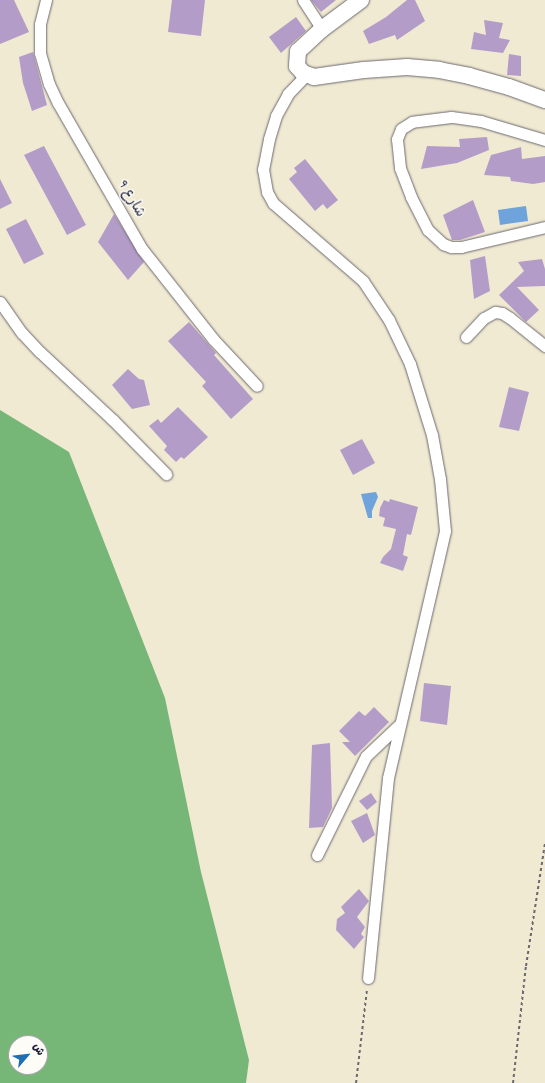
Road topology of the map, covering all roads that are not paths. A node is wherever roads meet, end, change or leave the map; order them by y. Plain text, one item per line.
1 (303, 0) edge
2 (361, 0) edge
3 (45, 1) edge
4 (322, 29) junction
5 (307, 74) junction
6 (545, 100) edge
7 (545, 140) edge
8 (545, 227) edge
9 (0, 302) edge
10 (466, 337) dead end
11 (545, 346) edge
12 (257, 386) dead end
13 (166, 474) dead end
14 (400, 723) junction
15 (317, 855) dead end
16 (368, 978) road end

1 - 4 street
2 - 4 street
3 - 12 street, شارع 9
4 - 5 street
5 - 6 street
5 - 14 street
7 - 8 street
9 - 13 street
10 - 11 street
14 - 15 street
14 - 16 street

